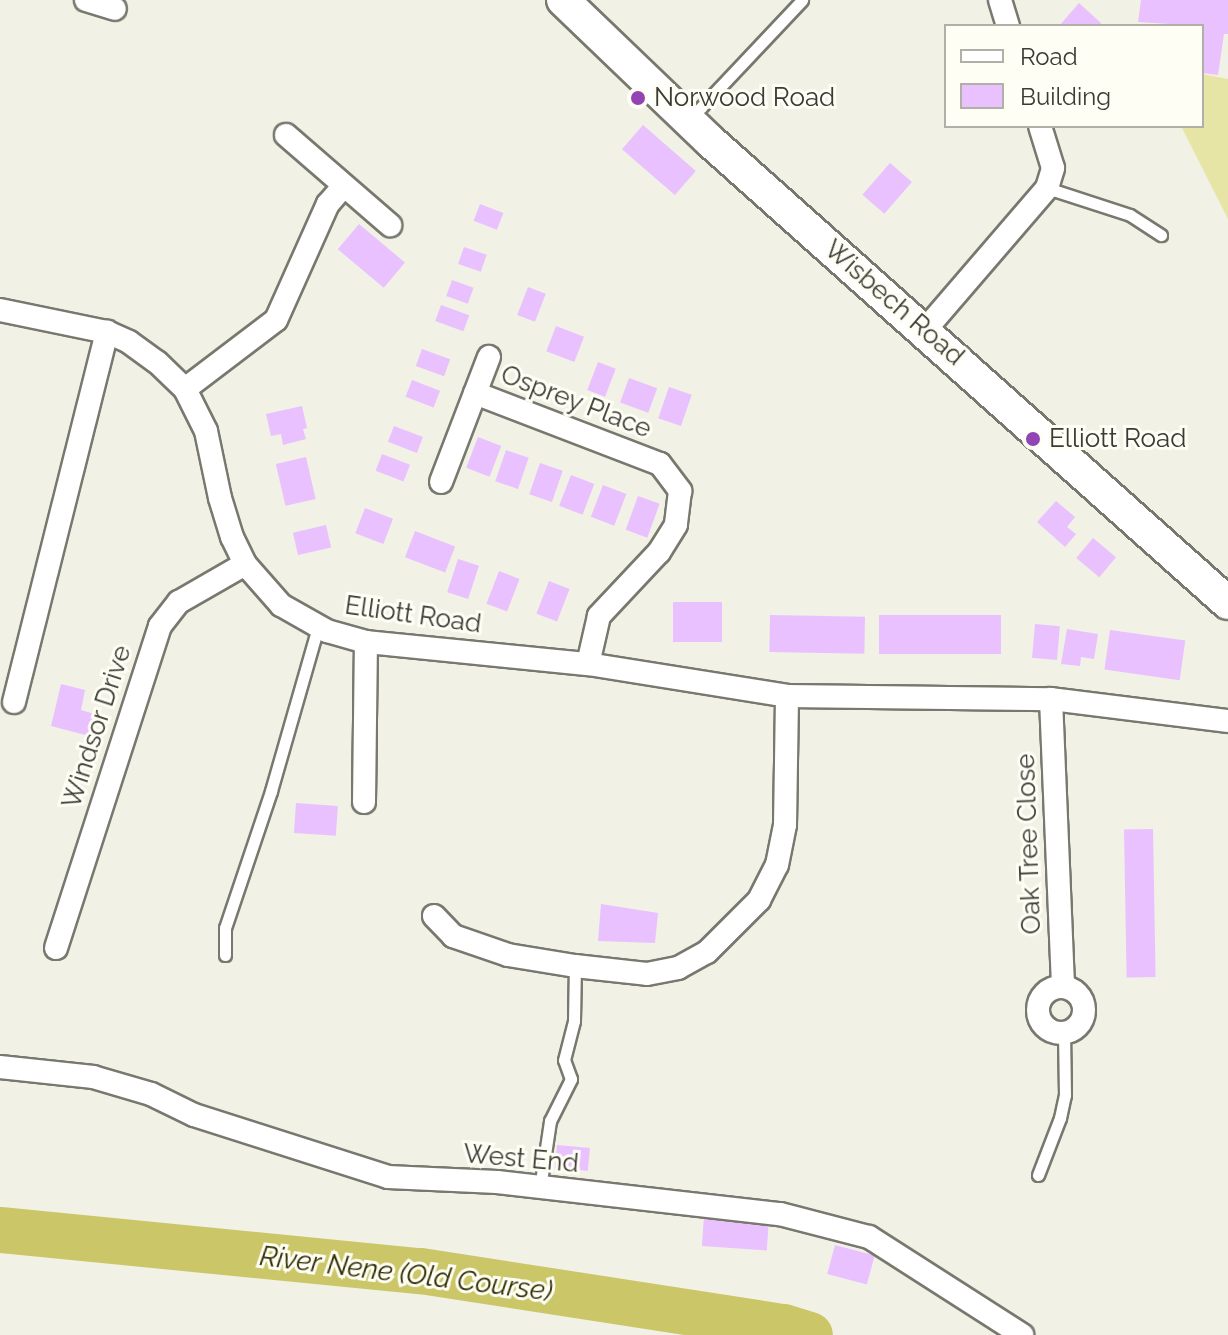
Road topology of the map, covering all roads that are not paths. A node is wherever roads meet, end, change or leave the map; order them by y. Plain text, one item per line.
1 (86, 0) edge
2 (563, 0) edge
3 (802, 0) edge
4 (1000, 0) edge
5 (115, 9) dead end
6 (1007, 24) edge
7 (689, 121) junction
8 (1041, 128) edge
9 (286, 135) dead end
10 (343, 187) junction
11 (1047, 188) junction
12 (390, 225) dead end
13 (1161, 235) dead end
14 (0, 310) edge
15 (925, 330) junction
16 (107, 332) junction
17 (489, 357) dead end
18 (185, 389) junction
19 (475, 393) junction
20 (441, 482) dead end
21 (245, 564) junction
22 (1228, 603) edge
23 (318, 627) junction
24 (366, 642) junction
25 (588, 664) junction
26 (787, 696) junction
27 (1051, 699) junction
28 (14, 702) dead end
29 (1228, 721) edge
30 (364, 802) dead end
31 (434, 916) dead end
32 (56, 948) dead end
33 (225, 955) dead end
34 (575, 966) junction
35 (1063, 986) junction
36 (1064, 1033) junction
37 (0, 1067) edge
38 (1038, 1175) dead end
39 (540, 1188) junction
40 (1022, 1335) edge

1 - 5 street
2 - 7 main road, Wisbech Road
3 - 7 lane
4 - 6 street
7 - 15 main road, Wisbech Road
8 - 11 street
9 - 10 street
10 - 12 street
10 - 18 street
11 - 13 lane
11 - 15 street
14 - 16 street, Elliott Road
15 - 22 main road, Wisbech Road
16 - 18 street, Elliott Road
16 - 28 street
17 - 19 street, Osprey Place
18 - 21 street, Elliott Road
19 - 20 street, Osprey Place
19 - 25 street, Osprey Place
21 - 23 street, Elliott Road
21 - 32 street, Windsor Drive
23 - 24 street, Elliott Road
23 - 33 lane
24 - 25 street, Elliott Road
24 - 30 street
25 - 26 street, Elliott Road
26 - 27 street, Elliott Road
26 - 34 street
27 - 29 street, Elliott Road
27 - 35 street, Oak Tree Close
31 - 34 street
34 - 39 lane
35 - 36 street
35 - 36 street
36 - 38 lane
37 - 39 street, West End
39 - 40 street, West End

